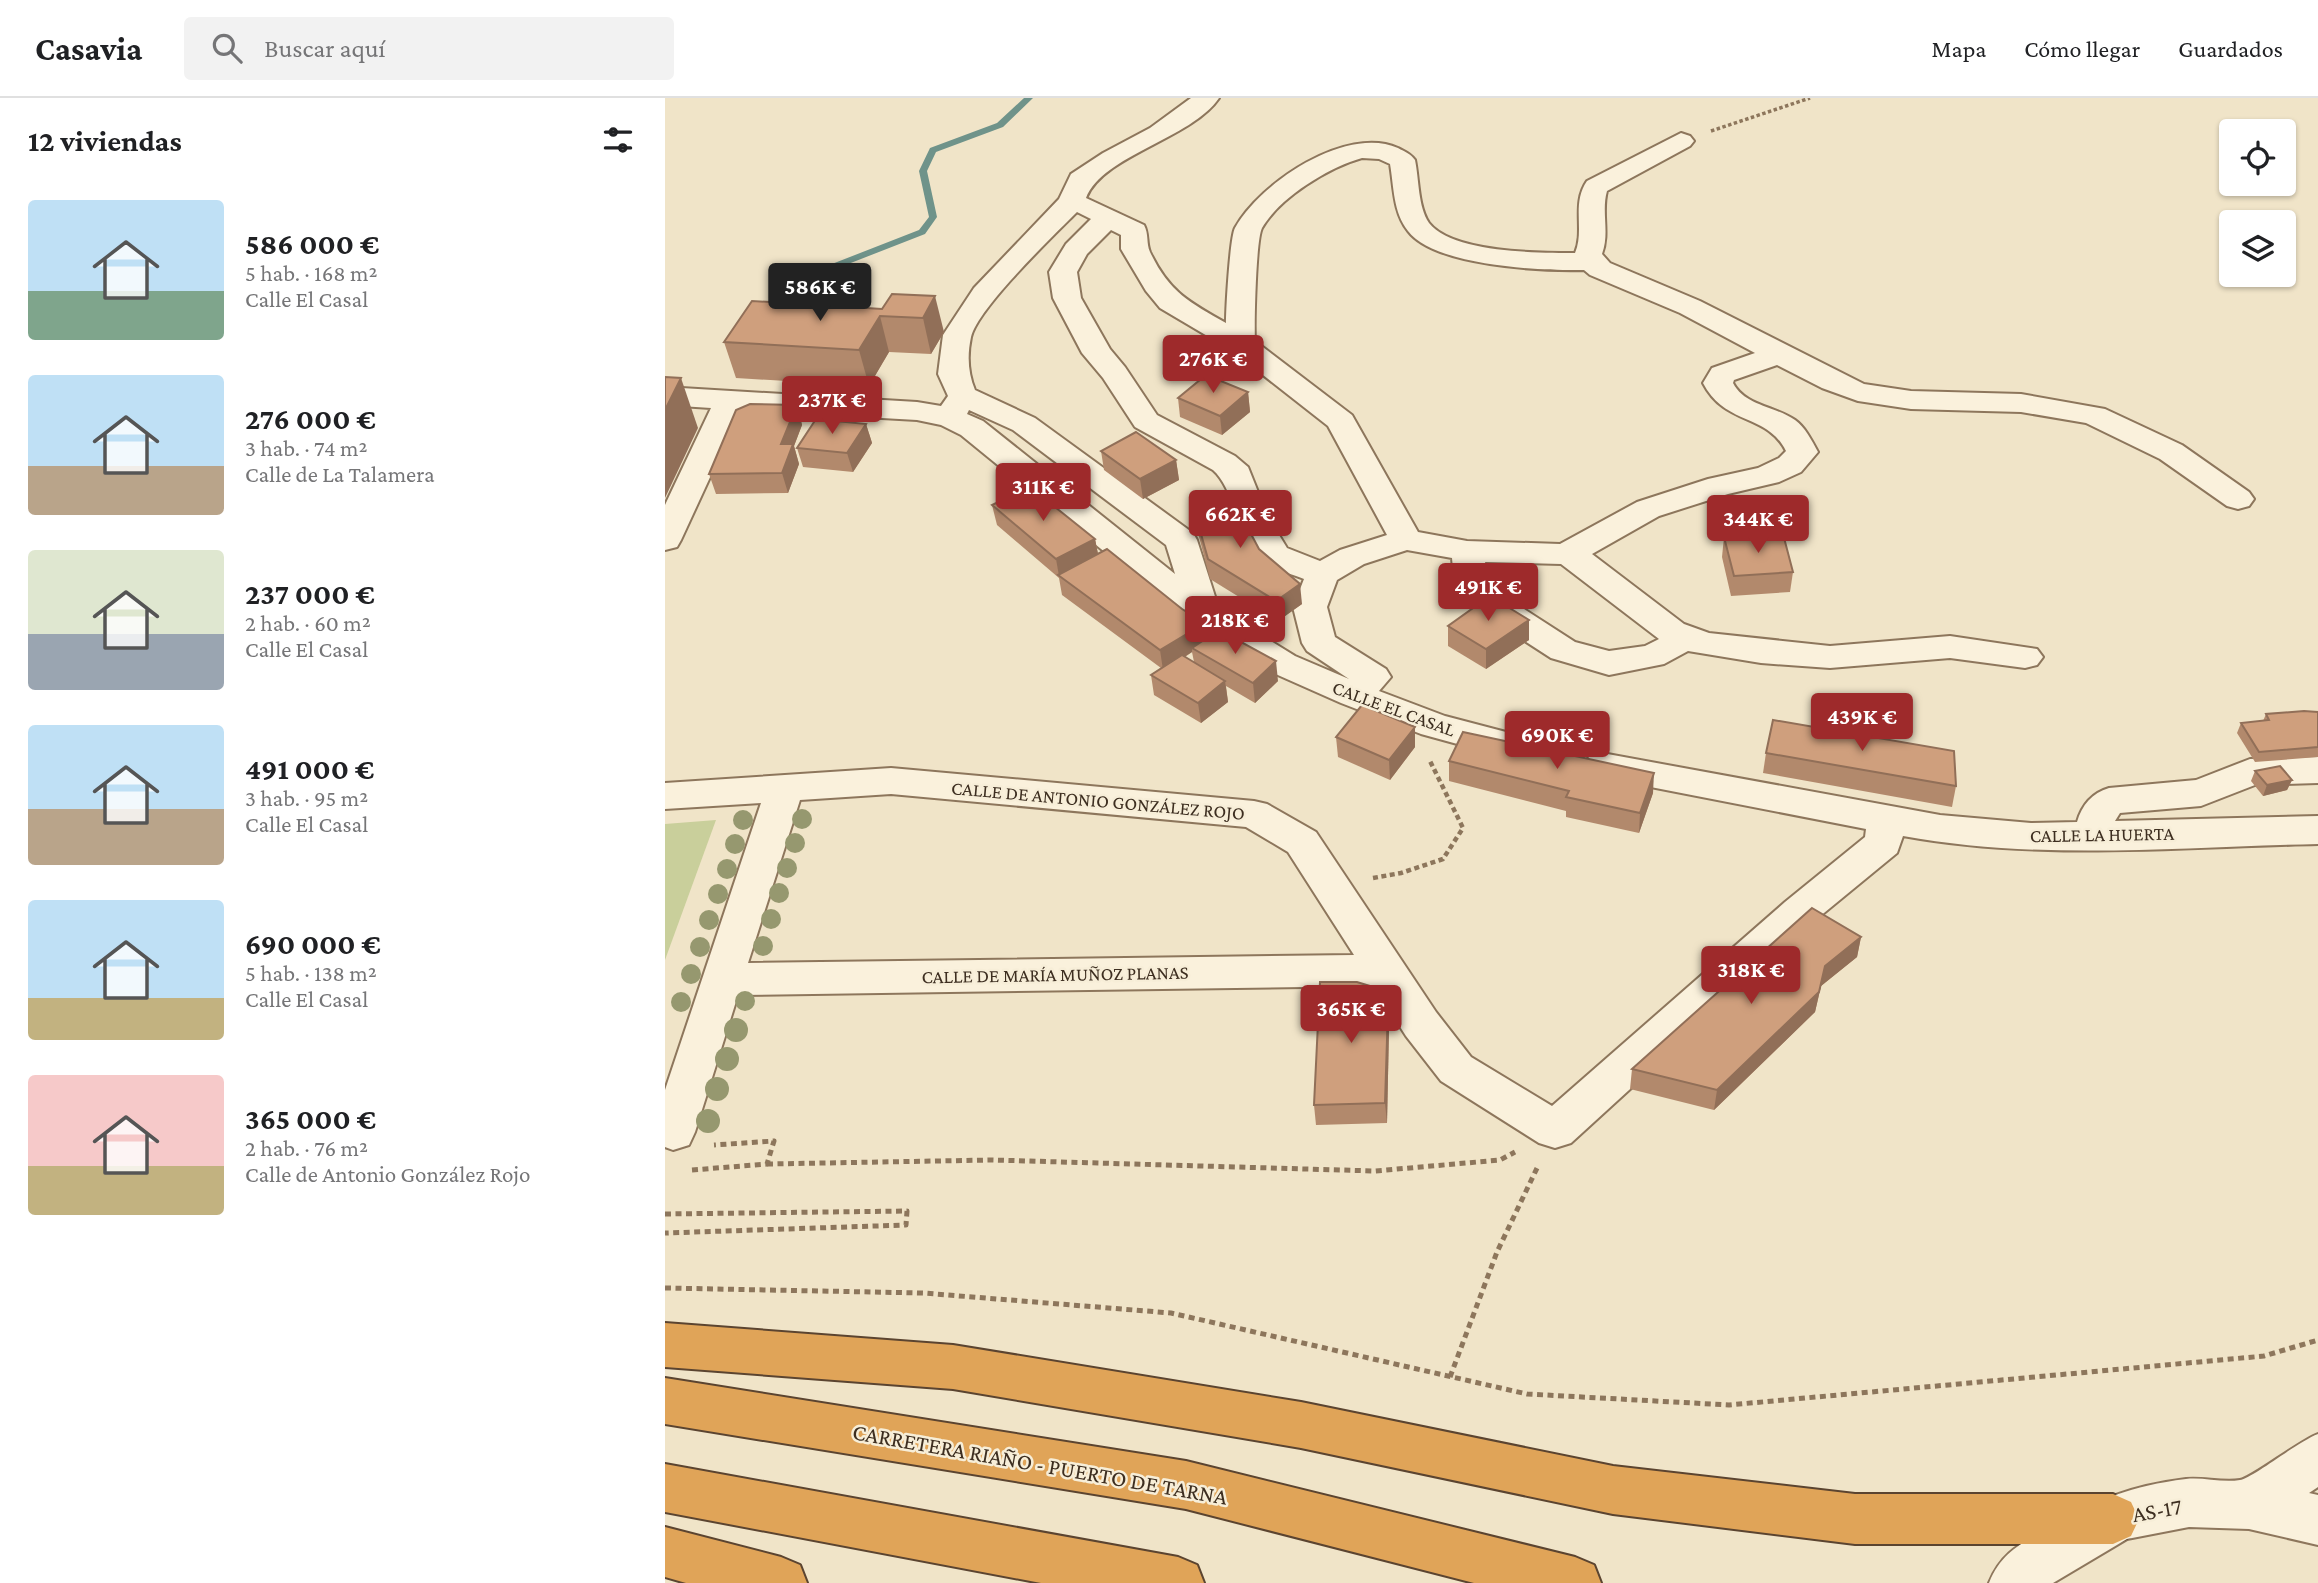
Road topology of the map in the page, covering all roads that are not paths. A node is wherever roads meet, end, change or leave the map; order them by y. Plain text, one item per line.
1 (1207, 98) edge
2 (1681, 141) road end
3 (1071, 202) junction
4 (1106, 219) junction
5 (1590, 261) junction
6 (1241, 344) junction
7 (1777, 351) junction
8 (665, 396) edge
9 (730, 400) junction
10 (956, 406) junction
11 (2238, 499) dead end
12 (1406, 540) junction
13 (665, 541) edge
14 (1467, 551) junction
15 (1567, 554) junction
16 (1322, 574) junction
17 (1683, 637) junction
18 (2025, 657) dead end
19 (1354, 695) junction
20 (2318, 770) edge
21 (785, 788) junction
22 (665, 796) edge
23 (1886, 820) junction
24 (2318, 830) edge
25 (2092, 835) junction
26 (1388, 970) junction
27 (723, 979) junction
28 (690, 1139) road end
29 (665, 1345) edge
30 (665, 1401) edge
31 (2318, 1458) edge
32 (665, 1488) edge
33 (2249, 1505) junction
34 (2113, 1519) junction
35 (2318, 1520) edge
36 (665, 1552) edge
37 (781, 1583) edge
38 (1178, 1583) edge
39 (1575, 1583) edge
40 (2015, 1583) edge

1 - 3 street
2 - 5 street
3 - 4 street
3 - 10 street
4 - 6 street
4 - 16 street
5 - 6 street
5 - 7 street
6 - 12 street
7 - 11 street
7 - 15 street
8 - 9 street, CALLE EL CASAL
9 - 10 street, CALLE EL CASAL
9 - 13 street
10 - 19 street, CALLE EL CASAL
12 - 14 street
12 - 16 street
14 - 15 street
14 - 17 street
15 - 17 street
16 - 19 street
17 - 18 street
19 - 23 street, CALLE EL CASAL
20 - 25 street
21 - 22 street, CALLE DE ANTONIO GONZÁLEZ ROJO
21 - 26 street, CALLE DE ANTONIO GONZÁLEZ ROJO
21 - 27 street
23 - 25 street, CALLE LA HUERTA
23 - 26 street, CALLE DE ANTONIO GONZÁLEZ ROJO
24 - 25 street, CALLE LA HUERTA
26 - 27 street, CALLE DE MARÍA MUÑOZ PLANAS
27 - 28 street
29 - 34 highway
30 - 39 highway, CARRETERA RIAÑO - PUERTO DE TARNA
31 - 33 street
32 - 38 highway
33 - 34 street, AS-17
33 - 35 street, AS-17
34 - 40 street, AS-17
36 - 37 highway

